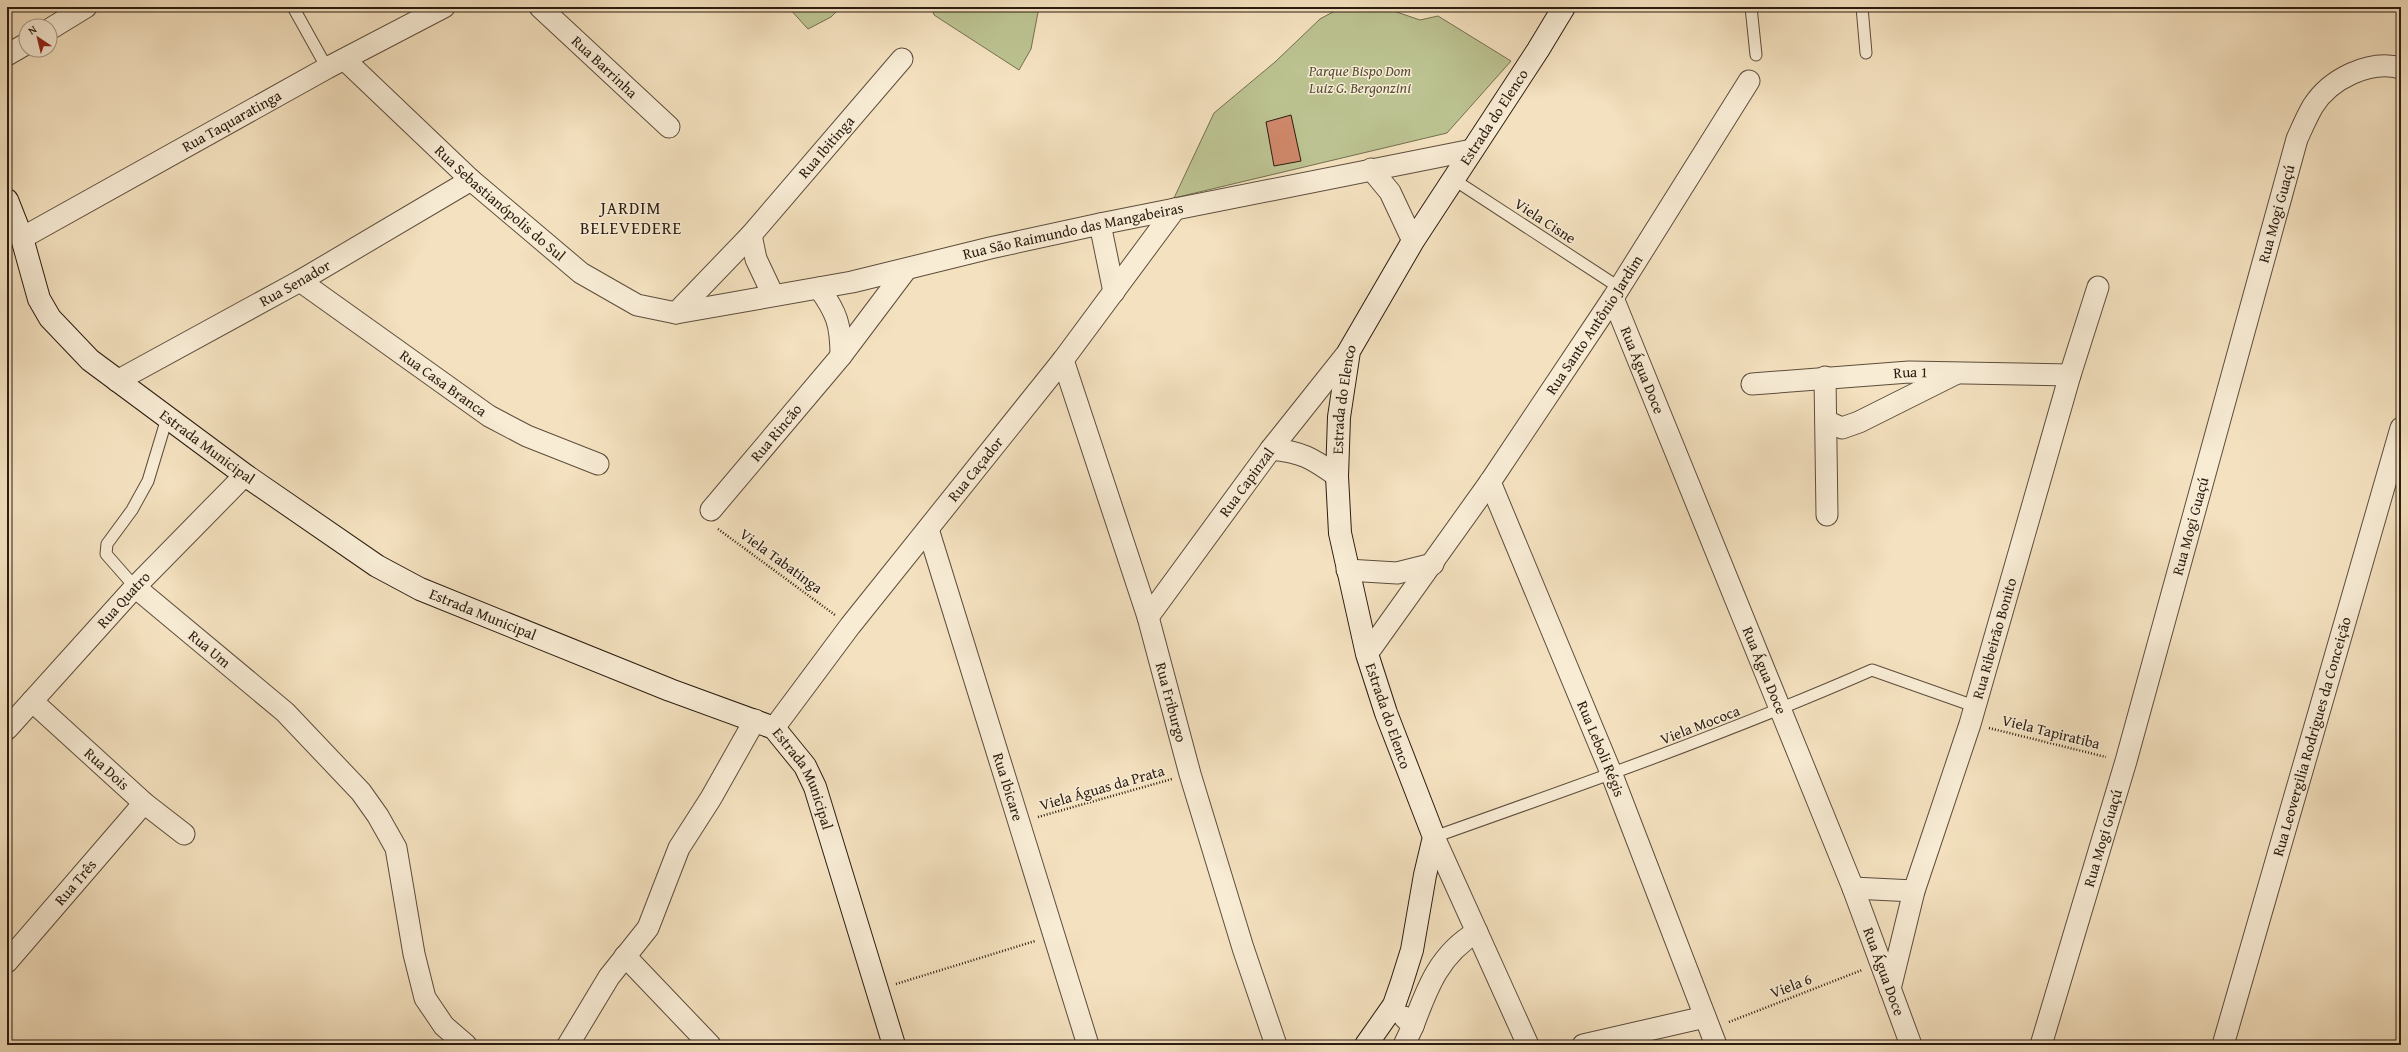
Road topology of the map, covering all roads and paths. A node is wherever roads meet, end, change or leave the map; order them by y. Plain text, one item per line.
1 (86, 7) edge
2 (293, 7) edge
3 (444, 7) edge
4 (540, 7) edge
5 (1564, 7) edge
6 (1751, 7) edge
7 (1862, 7) edge
8 (58, 24) edge
9 (18, 49) edge
10 (1866, 53) dead end
11 (7, 55) edge
12 (1756, 55) dead end
13 (902, 59) dead end
14 (336, 64) junction
15 (2401, 68) edge
16 (1749, 81) dead end
17 (669, 127) dead end
18 (1472, 150) junction
19 (1371, 169) junction
20 (1454, 179) junction
21 (471, 180) junction
22 (7, 200) edge
23 (1175, 209) junction
24 (1100, 224) junction
25 (751, 235) junction
26 (22, 238) junction
27 (1414, 241) junction
28 (905, 271) junction
29 (300, 281) junction
30 (2098, 287) dead end
31 (819, 288) junction
32 (1114, 292) junction
33 (1616, 293) junction
34 (773, 295) junction
35 (676, 313) junction
36 (1349, 352) junction
37 (841, 356) junction
38 (1063, 360) junction
39 (1958, 373) junction
40 (2070, 375) junction
41 (1825, 377) junction
42 (117, 381) junction
43 (1752, 384) dead end
44 (167, 418) junction
45 (1826, 420) junction
46 (2401, 428) edge
47 (1271, 449) junction
48 (598, 464) dead end
49 (245, 475) junction
50 (1337, 476) junction
51 (1490, 482) junction
52 (711, 510) joint
53 (1827, 515) dead end
54 (928, 529) junction
55 (1433, 564) junction
56 (1347, 570) junction
57 (135, 587) junction
58 (1148, 617) junction
59 (850, 626) junction
60 (1367, 654) junction
61 (32, 702) junction
62 (1780, 710) junction
63 (1972, 715) junction
64 (765, 724) junction
65 (7, 729) edge
66 (2126, 761) junction
67 (1190, 774) junction
68 (1612, 775) junction
69 (144, 803) junction
70 (1019, 822) junction
71 (184, 834) dead end
72 (1434, 837) junction
73 (1853, 888) junction
74 (1914, 891) junction
75 (1477, 932) junction
76 (1054, 935) junction
77 (625, 956) junction
78 (7, 962) edge
79 (1880, 963) junction
80 (1890, 989) junction
81 (877, 990) junction
82 (1394, 1005) junction
83 (1413, 1026) junction
84 (1710, 1030) edge
85 (466, 1045) edge
86 (568, 1045) edge
87 (710, 1045) edge
88 (894, 1045) edge
89 (1088, 1045) edge
90 (1276, 1045) edge
91 (1366, 1045) edge
92 (1404, 1045) edge
93 (1528, 1045) edge
94 (1583, 1045) edge
95 (1911, 1045) edge
96 (2041, 1045) edge
97 (2223, 1045) edge

1 - 8 street
2 - 14 lane
3 - 14 street, Rua Taquaratinga
4 - 17 street, Rua Barrinha
5 - 18 street, Estrada do Elenco
6 - 12 lane
7 - 10 lane
9 - 11 street
13 - 25 street, Rua Ibitinga
14 - 21 street, Rua Sebastianópolis do Sul
14 - 26 street, Rua Taquaratinga
15 - 66 street, Rua Mogi Guaçú
16 - 33 street, Rua Santo Antônio Jardim
18 - 19 street, Rua São Raimundo das Mangabeiras
18 - 20 street, Estrada do Elenco
19 - 23 street, Rua São Raimundo das Mangabeiras
19 - 27 street
20 - 27 street, Estrada do Elenco
20 - 33 lane, Viela Cisne
21 - 29 street, Rua Senador
21 - 35 street, Rua Sebastianópolis do Sul
22 - 26 street, Estrada Municipal
23 - 24 street, Rua São Raimundo das Mangabeiras
23 - 32 street, Rua Caçador
24 - 28 street, Rua São Raimundo das Mangabeiras
24 - 32 street
25 - 34 street
25 - 35 street, Rua Ibitinga
26 - 42 street, Estrada Municipal
27 - 36 street, Estrada do Elenco
28 - 31 street, Rua São Raimundo das Mangabeiras
28 - 37 street, Rua Rincão
29 - 42 street, Rua Senador
29 - 48 street, Rua Casa Branca
30 - 40 street, Rua Ribeirão Bonito
31 - 34 street, Rua São Raimundo das Mangabeiras
31 - 37 street
32 - 38 street, Rua Caçador
33 - 51 street, Rua Santo Antônio Jardim
33 - 62 street, Rua Água Doce
34 - 35 street, Rua São Raimundo das Mangabeiras
36 - 47 street, Rua Capinzal
36 - 50 street, Estrada do Elenco
37 - 52 street, Rua Rincão
38 - 54 street, Rua Caçador
38 - 58 street, Rua Friburgo
39 - 40 street, Rua 1
39 - 41 street, Rua 1
39 - 45 street
40 - 63 street, Rua Ribeirão Bonito
41 - 43 street, Rua 1
41 - 45 street
42 - 44 street, Estrada Municipal
44 - 49 street, Estrada Municipal
44 - 57 lane
45 - 53 street
46 - 97 street, Rua Leovergilia Rodrigues da Conceição
47 - 50 street
47 - 58 street, Rua Capinzal
49 - 57 street, Rua Quatro
49 - 64 street, Estrada Municipal
50 - 56 street, Estrada do Elenco
51 - 55 street, Rua Santo Antônio Jardim
51 - 68 street, Rua Leboli Régis
52 - 59 path, Viela Tabatinga
54 - 59 street, Rua Caçador
54 - 70 street, Rua Ibicare
55 - 56 street
55 - 60 street, Rua Santo Antônio Jardim
56 - 60 street, Estrada do Elenco
57 - 61 street, Rua Quatro
57 - 85 street, Rua Um
58 - 67 street, Rua Friburgo
59 - 64 street, Rua Caçador
60 - 72 street, Estrada do Elenco
61 - 65 street, Rua Quatro
61 - 69 street, Rua Dois
62 - 63 lane, Viela Mococa
62 - 68 lane, Viela Mococa
62 - 73 street, Rua Água Doce
63 - 66 path, Viela Tapiratiba
63 - 74 street, Rua Ribeirão Bonito
64 - 77 street, Rua Caçador
64 - 81 street, Estrada Municipal
66 - 96 street, Rua Mogi Guaçú
67 - 70 path, Viela Águas da Prata
67 - 90 street, Rua Friburgo
68 - 72 lane, Viela Mococa
68 - 84 street, Rua Leboli Régis
69 - 71 street, Rua Dois
69 - 78 street, Rua Três
70 - 76 street, Rua Ibicare
72 - 75 street, Estrada do Elenco
72 - 82 street
73 - 74 street
73 - 79 street, Rua Água Doce
74 - 80 street, Rua Ribeirão Bonito
75 - 83 street
75 - 93 street, Estrada do Elenco
76 - 81 path
76 - 89 street, Rua Ibicare
77 - 86 street, Rua Caçador
77 - 87 street
79 - 80 street, Rua Água Doce
79 - 84 path, Viela 6
80 - 95 street, Rua Água Doce
81 - 88 street, Estrada Municipal
82 - 83 street
82 - 91 street
83 - 92 street
84 - 94 street

